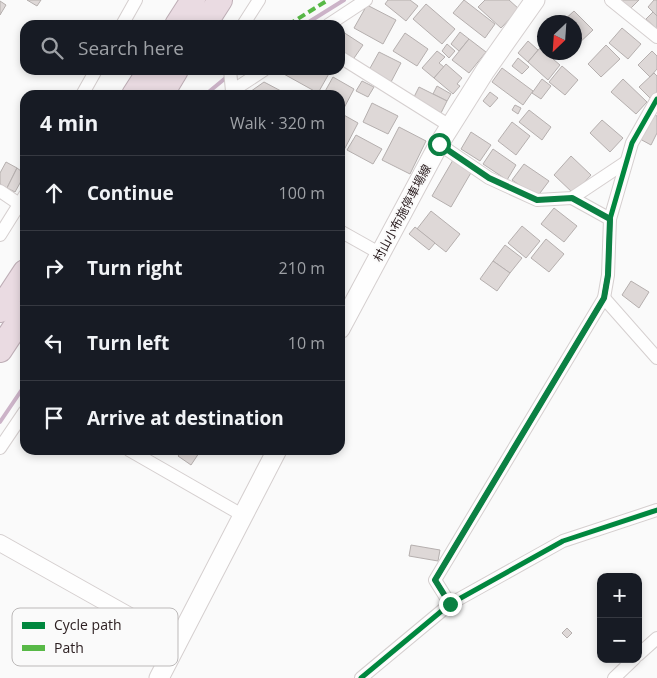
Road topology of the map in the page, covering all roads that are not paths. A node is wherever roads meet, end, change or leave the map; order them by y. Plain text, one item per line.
1 (136, 0) edge
2 (193, 0) edge
3 (220, 0) edge
4 (260, 0) edge
5 (366, 0) edge
6 (535, 0) edge
7 (610, 0) edge
8 (125, 20) edge
9 (180, 20) edge
10 (207, 20) edge
11 (246, 20) edge
12 (336, 20) edge
13 (657, 37) edge
14 (345, 60) edge
15 (93, 75) edge
16 (147, 75) edge
17 (173, 75) edge
18 (230, 75) edge
19 (256, 75) edge
20 (85, 90) edge
21 (137, 90) edge
22 (164, 90) edge
23 (231, 90) edge
24 (657, 99) edge
25 (450, 126) junction
26 (439, 144) junction
27 (626, 162) junction
28 (0, 191) edge
29 (572, 198) junction
30 (20, 201) edge
31 (20, 206) edge
32 (610, 219) junction
33 (345, 234) edge
34 (0, 235) edge
35 (381, 254) junction
36 (20, 280) edge
37 (604, 298) junction
38 (0, 310) edge
39 (345, 319) edge
40 (20, 320) edge
41 (0, 350) edge
42 (657, 358) edge
43 (20, 418) edge
44 (0, 448) edge
45 (138, 455) edge
46 (274, 455) edge
47 (657, 510) edge
48 (244, 516) junction
49 (0, 543) edge
50 (450, 604) junction
51 (116, 608) edge
52 (178, 638) edge
53 (657, 638) edge
54 (642, 651) edge
55 (630, 663) edge
56 (165, 666) edge
57 (159, 678) edge
58 (361, 678) edge
59 (614, 678) edge

1 - 8 street
2 - 9 highway
3 - 10 highway
4 - 11 street
5 - 12 street
6 - 25 main road, 村山小布施停車場線
7 - 13 street
14 - 25 street
15 - 20 street
16 - 21 highway
17 - 22 highway
18 - 23 street
19 - 23 street
24 - 27 street
25 - 26 main road, 村山小布施停車場線
26 - 29 street
26 - 35 main road, 村山小布施停車場線
27 - 29 street
27 - 32 street
28 - 30 street
29 - 32 street
31 - 34 street
32 - 37 street
33 - 35 street
35 - 39 main road, 村山小布施停車場線
36 - 38 highway
37 - 42 street
37 - 50 street
40 - 41 highway
43 - 44 street
45 - 48 street
46 - 48 main road
47 - 50 street
48 - 52 main road
49 - 51 street
50 - 58 street
53 - 54 street
55 - 59 street
56 - 57 main road

